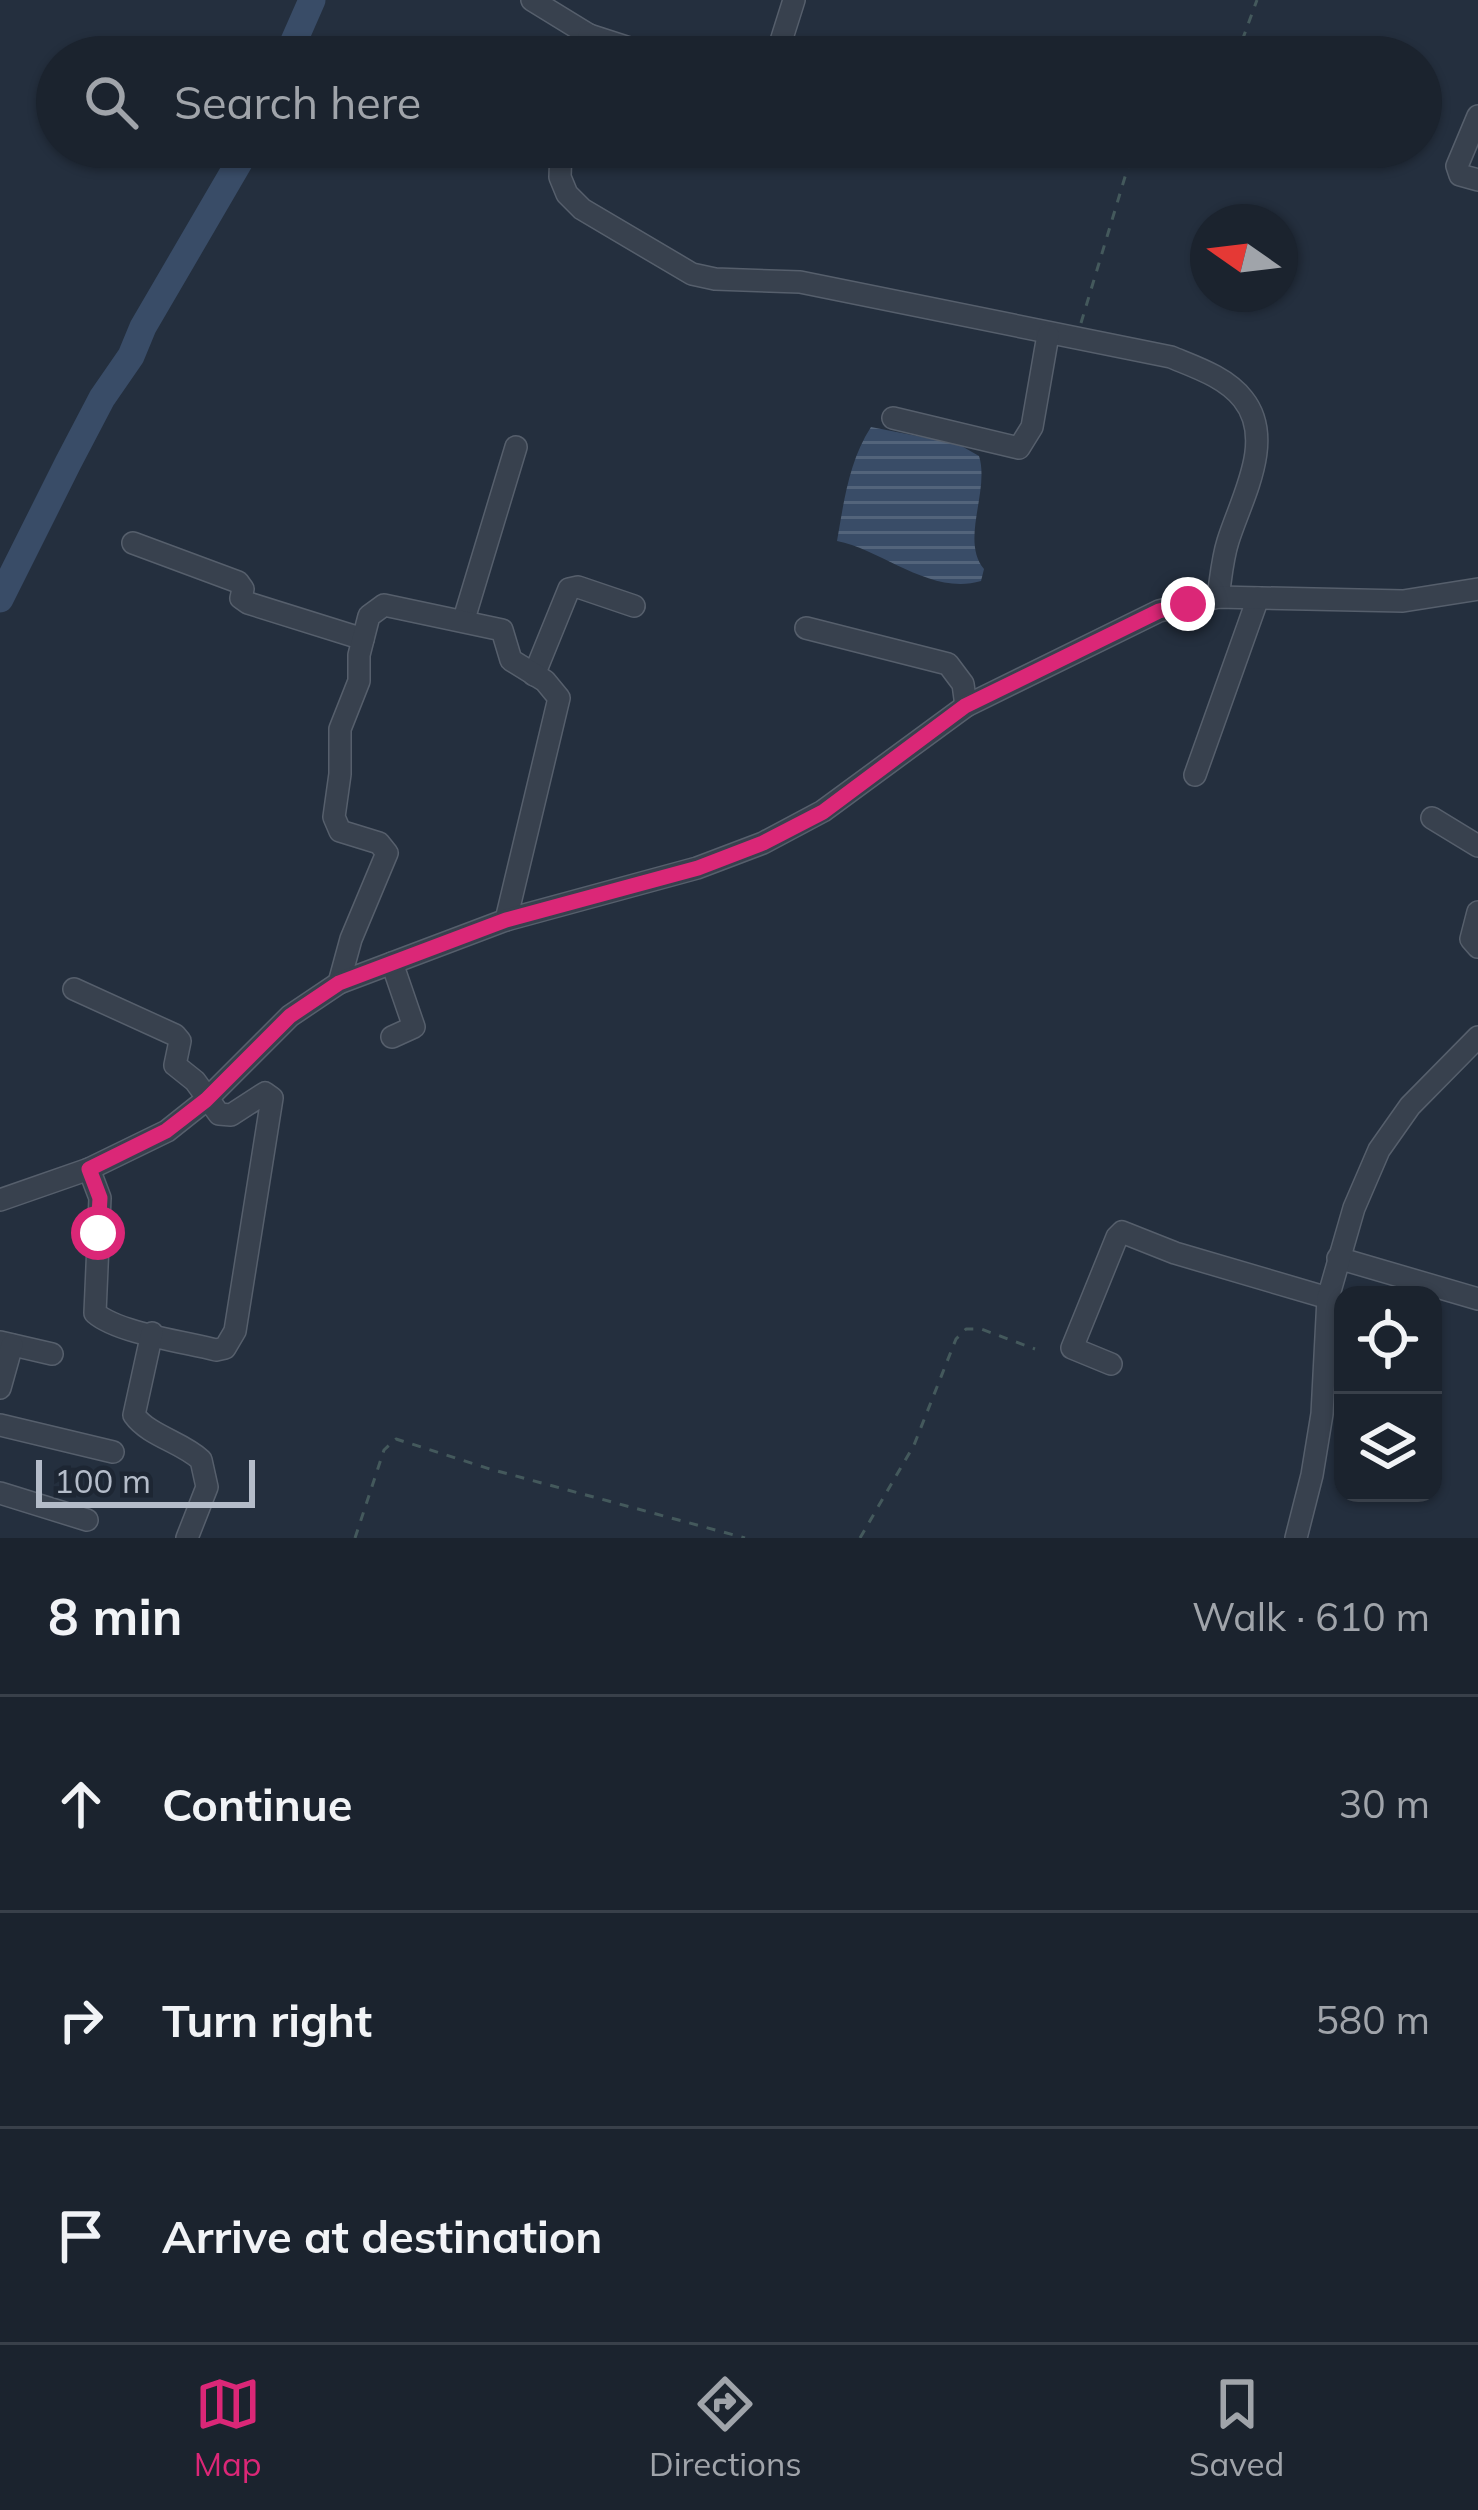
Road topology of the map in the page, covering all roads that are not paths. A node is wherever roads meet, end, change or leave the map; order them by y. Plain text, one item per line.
1 (532, 0) edge
2 (794, 0) edge
3 (589, 35) joint
4 (592, 36) edge
5 (783, 36) edge
6 (1478, 116) edge
7 (560, 168) edge
8 (1478, 180) edge
9 (1048, 335) junction
10 (893, 418) dead end
11 (516, 447) dead end
12 (133, 543) dead end
13 (1478, 590) edge
14 (1218, 596) junction
15 (1258, 598) junction
16 (634, 606) dead end
17 (464, 619) junction
18 (806, 628) dead end
19 (363, 639) junction
20 (534, 675) junction
21 (965, 706) junction
22 (1195, 775) dead end
23 (1432, 818) dead end
24 (1478, 847) edge
25 (1478, 912) edge
26 (506, 920) junction
27 (1478, 947) edge
28 (392, 963) junction
29 (339, 983) junction
30 (74, 989) dead end
31 (1478, 1036) edge
32 (392, 1037) dead end
33 (206, 1100) junction
34 (89, 1169) junction
35 (0, 1199) edge
36 (1338, 1258) junction
37 (1328, 1298) junction
38 (1478, 1299) edge
39 (152, 1333) junction
40 (6, 1343) edge
41 (52, 1354) dead end
42 (1111, 1364) dead end
43 (0, 1388) edge
44 (0, 1424) edge
45 (113, 1452) dead end
46 (0, 1493) edge
47 (88, 1520) dead end
48 (188, 1538) edge
49 (1296, 1538) edge

1 - 3 street
2 - 5 street
3 - 4 street
6 - 8 street
7 - 9 street
9 - 10 street
9 - 14 street
11 - 17 street
12 - 19 street
13 - 15 street
14 - 15 street
14 - 21 street
15 - 22 street
16 - 20 street
17 - 19 street
17 - 20 street
18 - 21 street
19 - 29 street
20 - 26 street
21 - 26 street
23 - 24 street
25 - 27 street
26 - 28 street
28 - 29 street
28 - 32 street
29 - 33 street
30 - 33 street
31 - 36 street
33 - 34 street
33 - 39 street
34 - 35 street
34 - 39 street
36 - 37 street
36 - 38 street
37 - 42 street
37 - 49 street
39 - 48 street
40 - 41 street
40 - 43 street
44 - 45 street
46 - 47 street

